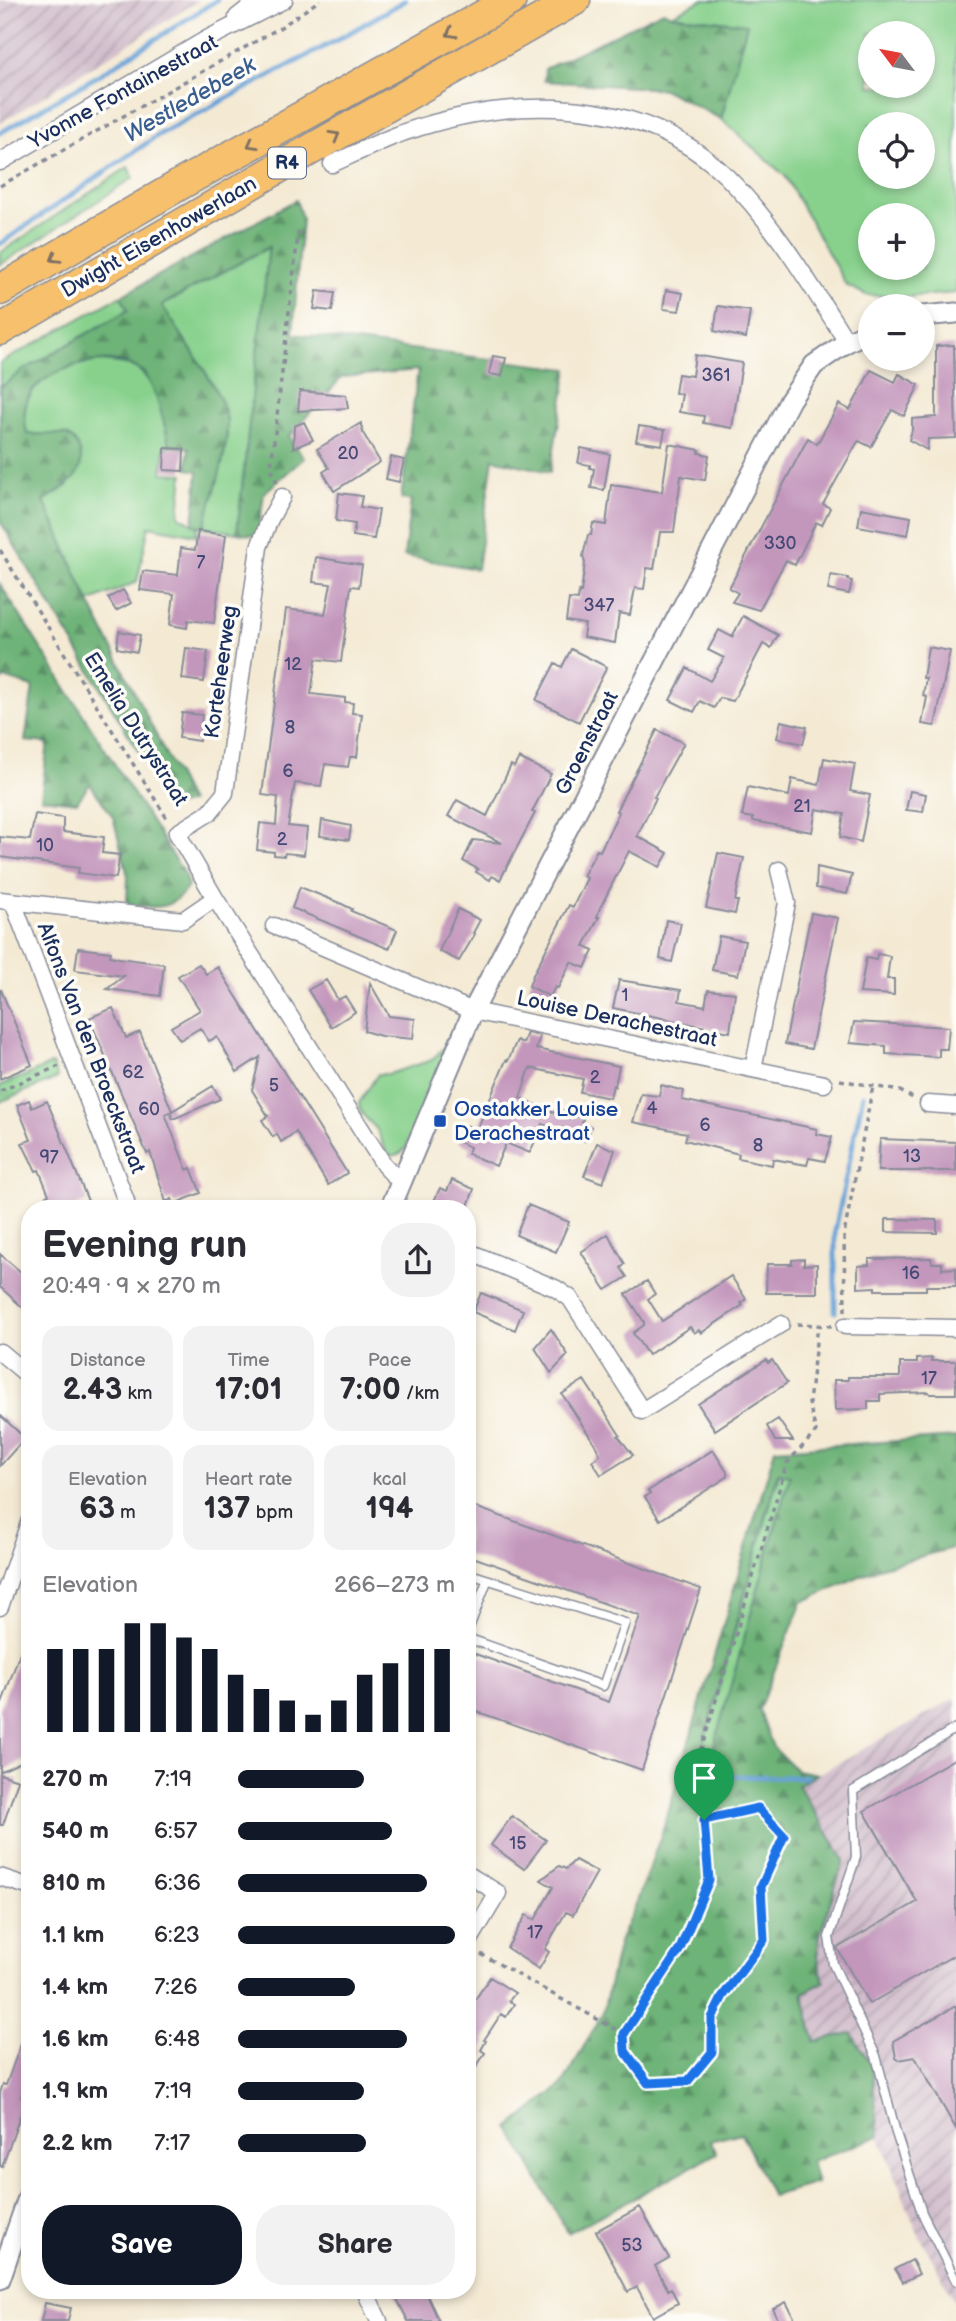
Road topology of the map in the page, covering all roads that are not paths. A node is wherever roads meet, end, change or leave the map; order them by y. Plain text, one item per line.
1 (259, 0) edge
2 (284, 0) edge
3 (511, 0) edge
4 (575, 0) edge
5 (207, 39) junction
6 (0, 162) edge
7 (332, 164) dead end
8 (0, 290) edge
9 (956, 313) edge
10 (935, 315) edge
11 (0, 330) edge
12 (858, 337) edge
13 (847, 342) junction
14 (282, 497) road end
15 (177, 834) joint
16 (779, 870) dead end
17 (215, 898) junction
18 (6, 901) edge
19 (274, 926) dead end
20 (474, 1011) junction
21 (753, 1069) junction
22 (824, 1084) road end
23 (928, 1104) road end
24 (956, 1106) edge
25 (401, 1183) junction
26 (126, 1200) edge
27 (394, 1200) edge
28 (476, 1255) edge
29 (781, 1324) road end
30 (845, 1326) road end
31 (956, 1328) edge
32 (0, 1352) edge
33 (21, 1370) edge
34 (21, 1546) edge
35 (476, 1577) edge
36 (487, 1581) junction
37 (0, 1607) edge
38 (476, 1611) edge
39 (476, 1638) edge
40 (956, 1728) edge
41 (0, 1877) edge
42 (476, 1880) edge
43 (21, 1884) edge
44 (476, 1942) edge
45 (21, 2218) edge
46 (0, 2279) edge
47 (956, 2281) edge
48 (369, 2299) edge
49 (379, 2321) edge

1 - 5 street, Yvonne Fontainestraat
2 - 5 street, Yvonne Fontainestraat
3 -> 8 highway, Dwight Eisenhowerlaan / R4
11 -> 4 highway, Dwight Eisenhowerlaan / R4
5 - 6 street, Yvonne Fontainestraat
7 - 13 street
9 - 10 street
12 - 13 street, Groenstraat
13 - 20 street, Groenstraat
14 - 15 street, Korteheerweg
15 - 17 street, Emelia Dutrystraat
16 - 21 street
17 - 18 street
17 - 25 street, Emelia Dutrystraat
18 - 26 street, Alfons Van den Broeckstraat
19 - 20 street
20 - 21 street, Louise Derachestraat
20 - 25 street, Groenstraat
21 - 22 street, Louise Derachestraat
23 - 24 street
25 - 27 street, Groenstraat
28 - 29 street
30 - 31 street
32 - 33 street
34 - 37 street
35 - 36 lane
36 - 38 lane
36 - 39 lane
40 - 47 lane
41 - 43 street
42 - 44 street
45 - 46 street
48 - 49 street

